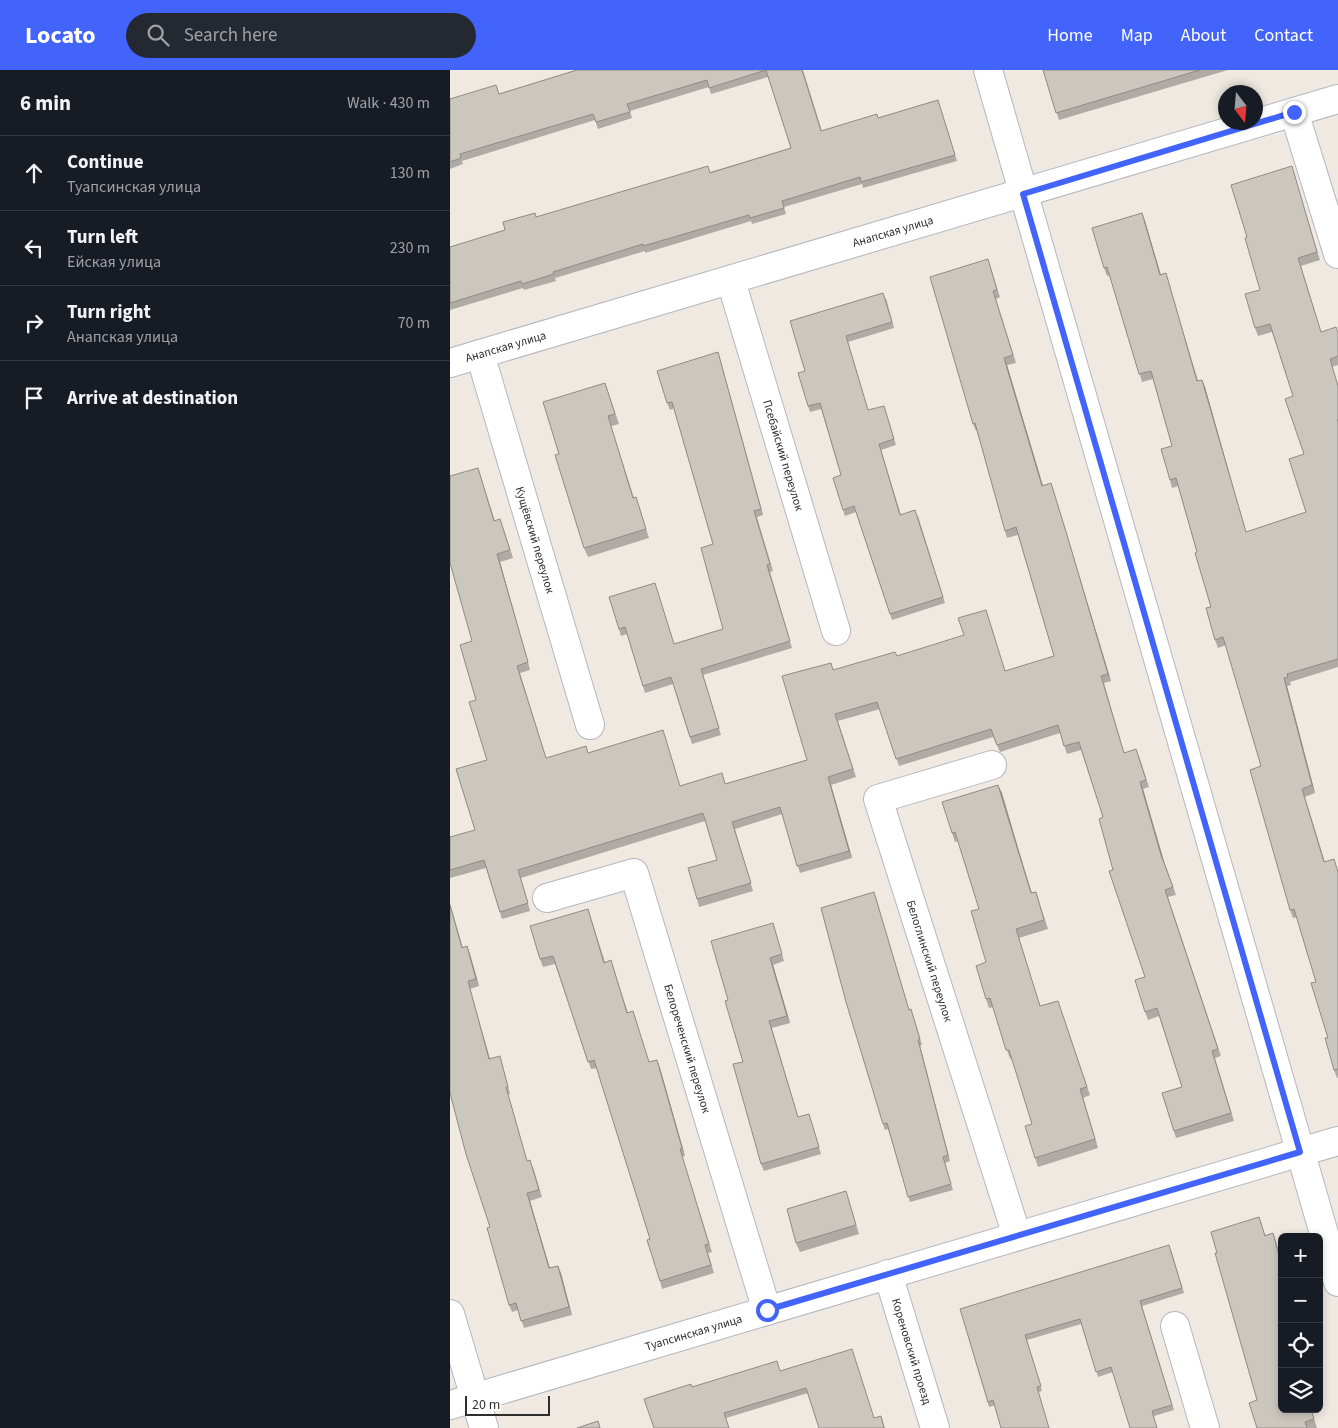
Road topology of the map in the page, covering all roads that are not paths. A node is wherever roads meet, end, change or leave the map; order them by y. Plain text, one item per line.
1 (988, 70) edge
2 (1338, 99) edge
3 (1294, 112) junction
4 (1023, 194) junction
5 (1338, 254) edge
6 (731, 281) junction
7 (480, 354) junction
8 (450, 363) edge
9 (836, 631) dead end
10 (590, 724) dead end
11 (992, 766) dead end
12 (547, 898) dead end
13 (1338, 1141) edge
14 (1300, 1152) junction
15 (1017, 1236) junction
16 (888, 1274) junction
17 (1338, 1282) edge
18 (767, 1310) junction
19 (450, 1314) edge
20 (1175, 1326) dead end
21 (462, 1401) edge
22 (484, 1428) edge
23 (935, 1428) edge
24 (1206, 1428) edge

1 - 4 street
2 - 3 street, Анапская улица
3 - 4 street, Анапская улица
3 - 5 street
4 - 6 street, Анапская улица
4 - 14 street
6 - 7 street, Анапская улица
6 - 9 street, Псебайский переулок
7 - 8 street, Анапская улица
7 - 10 street, Кущёвский переулок
11 - 15 street, Белоглинский переулок
12 - 18 street, Белореченский переулок
13 - 14 street, Туапсинская улица
14 - 15 street, Туапсинская улица
14 - 17 street
15 - 16 street, Туапсинская улица
16 - 18 street, Туапсинская улица
16 - 23 street, Кореновский проезд
18 - 21 street, Туапсинская улица
19 - 21 street
20 - 24 street
21 - 22 street

